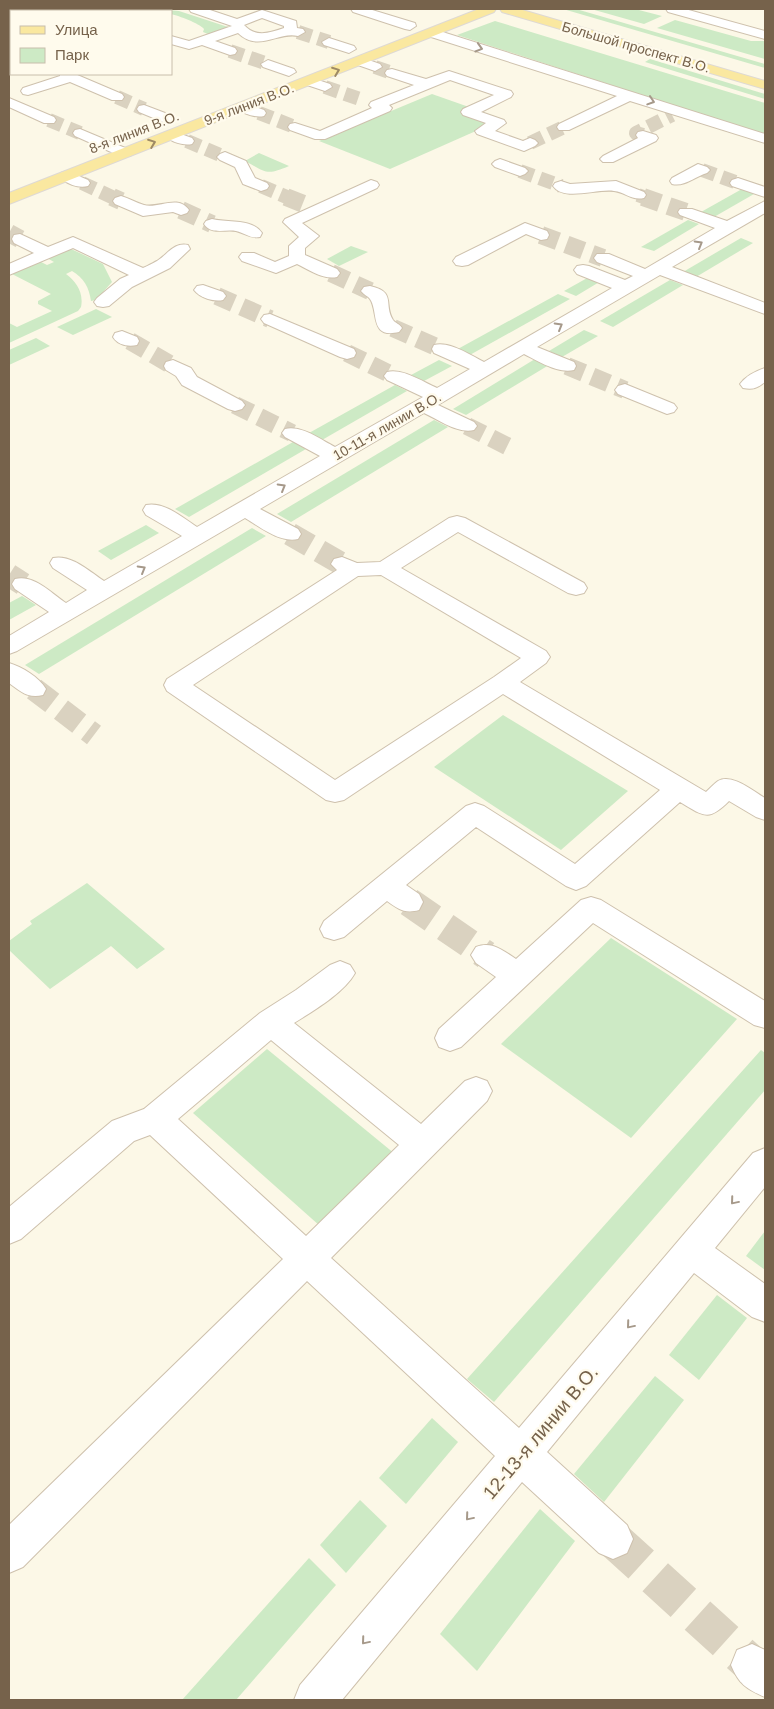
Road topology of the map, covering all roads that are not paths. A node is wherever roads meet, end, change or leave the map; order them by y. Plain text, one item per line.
1 (195, 9) edge
2 (357, 9) edge
3 (490, 9) edge
4 (506, 9) edge
5 (540, 9) edge
6 (672, 9) edge
7 (417, 23) joint
8 (238, 25) junction
9 (432, 33) junction
10 (765, 35) edge
11 (172, 40) edge
12 (203, 41) junction
13 (329, 42) tunnel mouth
14 (359, 46) junction
15 (230, 51) tunnel mouth
16 (325, 58) tunnel mouth
17 (360, 61) junction
18 (268, 64) tunnel mouth
19 (375, 67) tunnel mouth
20 (294, 70) joint
21 (392, 73) tunnel mouth
22 (765, 74) edge
23 (272, 79) tunnel mouth
24 (309, 81) junction
25 (426, 84) junction
26 (765, 85) edge
27 (325, 87) tunnel mouth
28 (631, 95) junction
29 (117, 97) tunnel mouth
30 (9, 101) edge
31 (244, 107) junction
32 (144, 109) tunnel mouth
33 (185, 112) dead end
34 (259, 113) tunnel mouth
35 (168, 119) junction
36 (49, 120) tunnel mouth
37 (149, 126) tunnel mouth
38 (295, 127) tunnel mouth
39 (564, 127) tunnel mouth
40 (80, 133) tunnel mouth
41 (172, 135) junction
42 (643, 135) tunnel mouth
43 (122, 136) dead end
44 (765, 138) edge
45 (187, 141) tunnel mouth
46 (530, 142) tunnel mouth
47 (104, 143) junction
48 (86, 150) tunnel mouth
49 (126, 153) junction
50 (225, 157) tunnel mouth
51 (608, 158) dead end
52 (500, 164) dead end
53 (702, 170) tunnel mouth
54 (520, 171) tunnel mouth
55 (67, 176) junction
56 (678, 181) dead end
57 (82, 183) tunnel mouth
58 (738, 183) tunnel mouth
59 (371, 185) dead end
60 (262, 186) tunnel mouth
61 (561, 186) tunnel mouth
62 (765, 192) edge
63 (638, 195) tunnel mouth
64 (9, 199) edge
65 (121, 201) tunnel mouth
66 (765, 206) edge
67 (181, 210) tunnel mouth
68 (686, 212) tunnel mouth
69 (212, 224) tunnel mouth
70 (741, 225) junction
71 (254, 232) dead end
72 (541, 235) tunnel mouth
73 (20, 239) tunnel mouth
74 (505, 239) junction
75 (527, 248) tunnel mouth
76 (182, 249) dead end
77 (48, 253) junction
78 (248, 256) dead end
79 (297, 258) junction
80 (603, 258) tunnel mouth
81 (462, 261) dead end
82 (9, 270) edge
83 (583, 270) tunnel mouth
84 (652, 271) junction
85 (142, 274) junction
86 (331, 274) tunnel mouth
87 (626, 287) junction
88 (370, 291) tunnel mouth
89 (103, 302) dead end
90 (765, 310) edge
91 (270, 319) tunnel mouth
92 (393, 328) tunnel mouth
93 (522, 347) junction
94 (442, 349) tunnel mouth
95 (348, 353) tunnel mouth
96 (173, 366) tunnel mouth
97 (567, 366) tunnel mouth
98 (485, 369) junction
99 (394, 376) tunnel mouth
100 (625, 390) tunnel mouth
101 (430, 401) junction
102 (235, 405) tunnel mouth
103 (667, 408) dead end
104 (467, 426) tunnel mouth
105 (292, 433) tunnel mouth
106 (336, 456) junction
107 (244, 509) junction
108 (154, 510) dead end
109 (290, 534) tunnel mouth
110 (197, 536) junction
111 (69, 558) dead end
112 (385, 568) junction
113 (23, 584) tunnel mouth
114 (112, 586) junction
115 (576, 588) dead end
116 (66, 613) junction
117 (9, 646) edge
118 (9, 671) edge
119 (503, 683) junction
120 (20, 694) tunnel mouth
121 (678, 789) junction
122 (765, 810) edge
123 (386, 886) junction
124 (409, 902) tunnel mouth
125 (334, 929) dead end
126 (486, 955) tunnel mouth
127 (340, 973) dead end
128 (518, 976) junction
129 (765, 1016) edge
130 (270, 1022) junction
131 (450, 1038) dead end
132 (476, 1091) dead end
133 (155, 1119) junction
134 (422, 1144) junction
135 (765, 1163) edge
136 (9, 1228) edge
137 (692, 1250) junction
138 (308, 1259) junction
139 (765, 1305) edge
140 (521, 1455) junction
141 (613, 1539) tunnel mouth
142 (9, 1553) edge
143 (315, 1700) edge

1 - 8 street
2 - 7 street
3 - 9 main road, 9-я линия В.О.
4 - 26 main road, Большой проспект В.О.
5 - 22 main road, Большой проспект В.О.
6 - 10 street
7 - 14 main road
8 - 8 street
8 - 12 street
9 - 17 main road, 9-я линия В.О.
9 -> 28 street
11 - 12 street
12 - 15 street
13 - 14 street
14 - 16 main road
17 - 19 street
24 -> 17 main road, 9-я линия В.О.
18 - 20 street
20 - 23 main road
21 - 25 street
24 - 27 street
24 - 31 main road, 9-я линия В.О.
25 - 38 street
25 - 46 street
28 - 39 street
28 -> 44 street
29 - 30 street
30 - 36 street
31 - 34 street
31 - 41 main road, 9-я линия В.О.
32 - 35 street
33 - 35 main road, 8-я линия В.О.
35 - 37 main road, 8-я линия В.О.
40 - 47 street
41 - 45 street
49 -> 41 main road, 9-я линия В.О.
42 - 51 street
43 - 47 main road, 8-я линия В.О.
47 - 48 main road, 8-я линия В.О.
47 - 49 street
49 - 55 main road, 9-я линия В.О.
50 - 60 street
52 - 54 street
53 - 56 street
55 - 57 street
55 - 64 main road, 9-я линия В.О.
58 - 62 street
59 - 79 street
61 - 63 street
65 - 67 street
66 - 70 street, 10-11-я линии В.О.
68 - 70 street
69 - 71 street
84 -> 70 street, 10-11-я линии В.О.
72 - 74 street
73 - 77 street
74 - 75 street
74 - 81 street
76 - 85 street
77 - 82 street
77 - 85 street
78 - 79 street
79 - 86 street
80 - 84 street
83 - 87 street
84 - 87 street, 10-11-я линии В.О.
84 - 90 street
85 - 89 street
93 -> 87 street, 10-11-я линии В.О.
88 - 92 street
91 - 95 street
93 - 97 street
93 - 98 street, 10-11-я линии В.О.
94 - 98 street
96 - 102 street
98 - 101 street, 10-11-я линии В.О.
99 - 101 street
100 - 103 street
101 - 104 street
101 - 106 street, 10-11-я линии В.О.
105 - 106 street
107 -> 106 street, 10-11-я линии В.О.
107 - 109 street
107 - 110 street, 10-11-я линии В.О.
108 - 110 street
114 -> 110 street, 10-11-я линии В.О.
111 - 114 street
112 - 115 street
112 - 119 street
112 - 119 street
113 - 116 street
114 - 116 street, 10-11-я линии В.О.
116 - 117 street, 10-11-я линии В.О.
118 - 120 street
119 - 121 street
121 - 122 street
121 - 123 street
123 - 124 street
123 - 125 street
126 - 128 street
127 - 130 street
128 - 129 street
128 - 131 street
130 - 133 street
130 - 134 street
132 - 134 street
133 - 136 street
133 - 138 street
134 - 138 street
135 -> 137 street, 12-13-я линии В.О.
137 - 139 street
137 -> 140 street, 12-13-я линии В.О.
138 - 140 street
138 - 142 street
140 - 141 street
140 -> 143 street, 12-13-я линии В.О.

